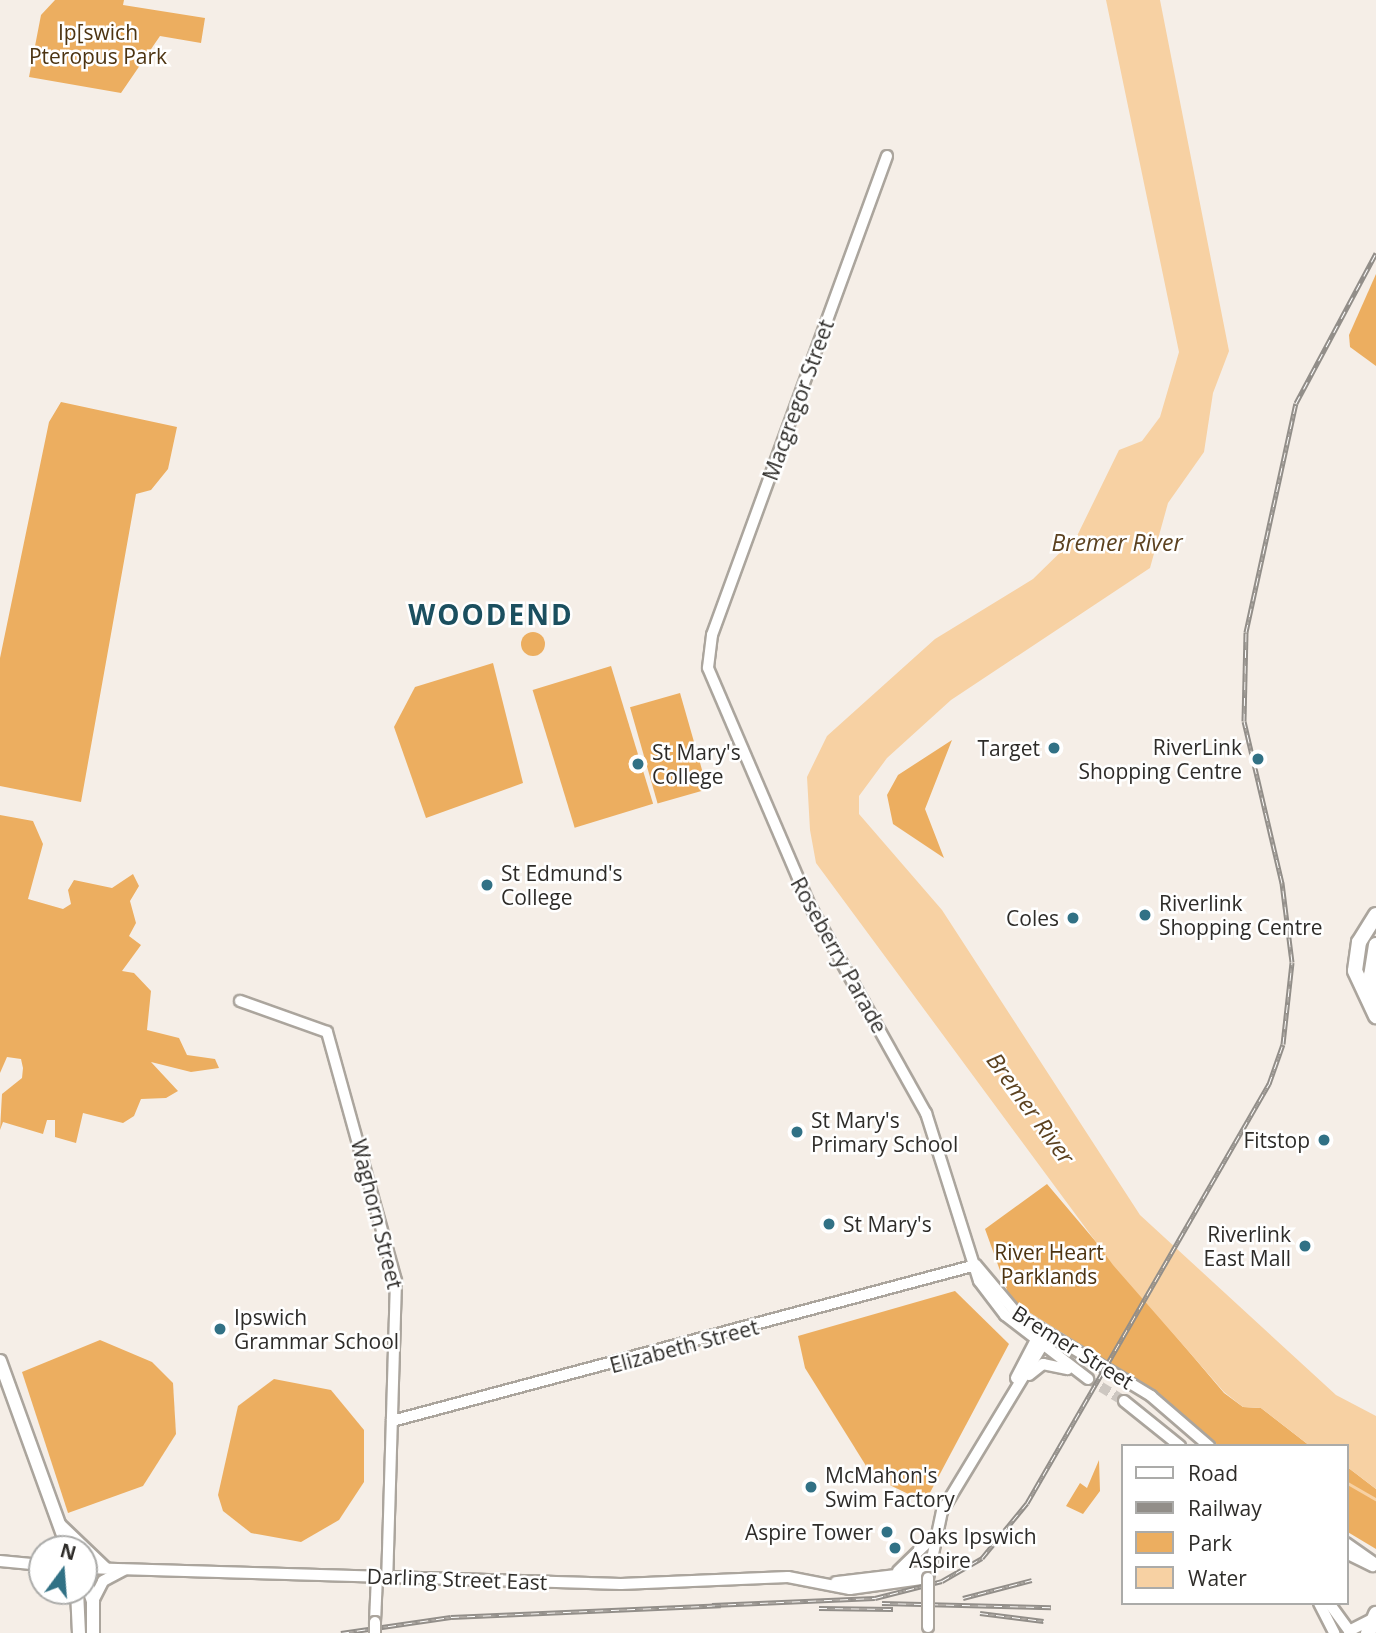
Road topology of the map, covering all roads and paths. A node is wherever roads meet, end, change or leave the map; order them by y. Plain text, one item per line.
1 (887, 156) dead end
2 (709, 644) joint
3 (1376, 915) edge
4 (1376, 945) edge
5 (1363, 976) junction
6 (1376, 994) edge
7 (240, 1001) dead end
8 (1376, 1016) edge
9 (976, 1265) junction
10 (1041, 1338) junction
11 (0, 1361) edge
12 (1009, 1394) junction
13 (1124, 1401) tunnel mouth
14 (392, 1422) junction
15 (1178, 1444) edge
16 (1207, 1444) edge
17 (58, 1522) junction
18 (934, 1532) junction
19 (63, 1535) edge
20 (1348, 1545) edge
21 (1348, 1554) edge
22 (0, 1560) edge
23 (28, 1563) edge
24 (1376, 1566) edge
25 (98, 1568) edge
26 (106, 1568) junction
27 (126, 1569) junction
28 (886, 1575) junction
29 (382, 1576) junction
30 (926, 1576) junction
31 (829, 1582) junction
32 (98, 1591) edge
33 (78, 1605) edge
34 (93, 1605) edge
35 (1321, 1605) edge
36 (1330, 1605) edge
37 (1375, 1616) edge
38 (375, 1628) edge
39 (928, 1630) edge
40 (79, 1631) edge
41 (93, 1631) edge
42 (1334, 1633) edge
43 (1368, 1633) edge

1 - 2 street, Macgregor Street
2 - 9 street, Roseberry Parade
3 - 5 main road
4 - 5 main road
5 - 6 main road
5 - 8 main road
7 - 14 street, Waghorn Street
9 - 10 street, Bremer Street
9 - 14 street, Elizabeth Street
10 - 12 street
10 - 12 street, Bremer Street
10 - 16 street, Bremer Street
11 - 17 main road
12 - 18 street
13 - 15 street, Bremer Street
14 - 29 street, Waghorn Street
17 - 19 main road
17 - 26 street
18 - 28 street, Darling Street East
18 - 30 street
20 - 24 street
21 - 24 street
22 - 23 street
25 - 26 street, Darling Street East
26 - 27 street, Darling Street East
27 - 29 street, Darling Street East
27 - 32 street
28 - 30 street, Darling Street East
28 - 31 street, Darling Street East
29 - 31 street, Darling Street East
29 - 38 street, Waghorn Street
30 - 31 street, Darling Street East
30 - 39 street, bridge
33 - 40 main road
34 - 41 main road
35 - 42 street
36 - 37 street
37 - 43 main road

